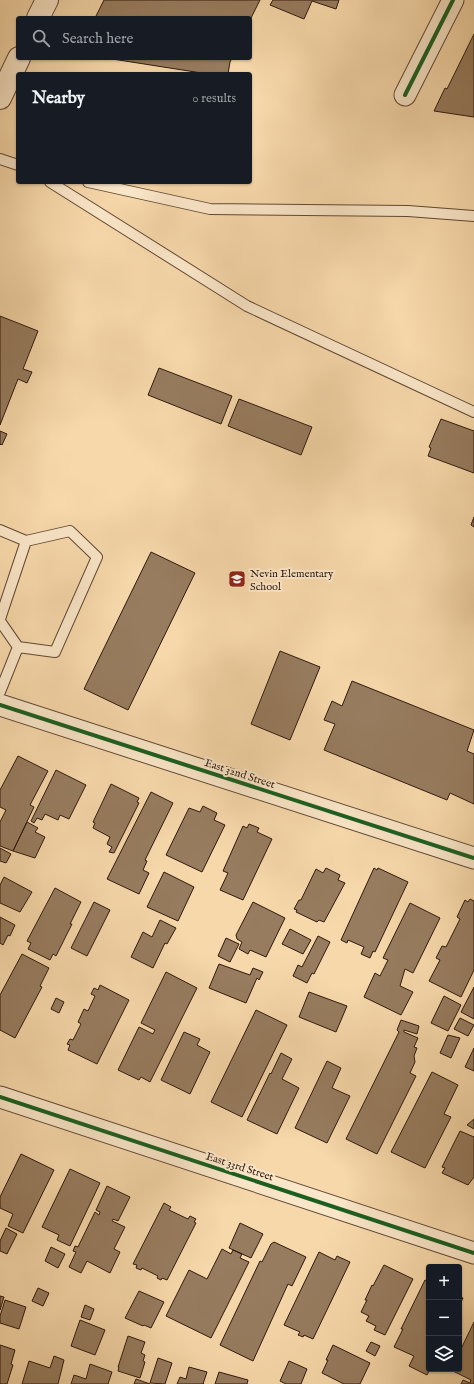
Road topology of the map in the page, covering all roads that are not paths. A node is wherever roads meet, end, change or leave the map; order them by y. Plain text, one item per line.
1 (47, 0) edge
2 (453, 0) edge
3 (39, 16) edge
4 (18, 60) edge
5 (406, 95) dead end
6 (0, 98) edge
7 (0, 159) edge
8 (16, 164) edge
9 (53, 184) edge
10 (97, 184) edge
11 (474, 216) edge
12 (474, 412) edge
13 (0, 530) edge
14 (26, 541) junction
15 (0, 620) edge
16 (18, 648) junction
17 (0, 692) edge
18 (0, 705) edge
19 (474, 858) edge
20 (0, 1097) edge
21 (474, 1253) edge

1 - 3 street
2 - 5 street
4 - 6 street
7 - 8 lane
9 - 12 lane
10 - 11 lane
13 - 14 lane
14 - 15 lane
14 - 16 lane
15 - 16 lane
16 - 17 lane
18 - 19 street, East 32nd Street
20 - 21 street, East 33rd Street

